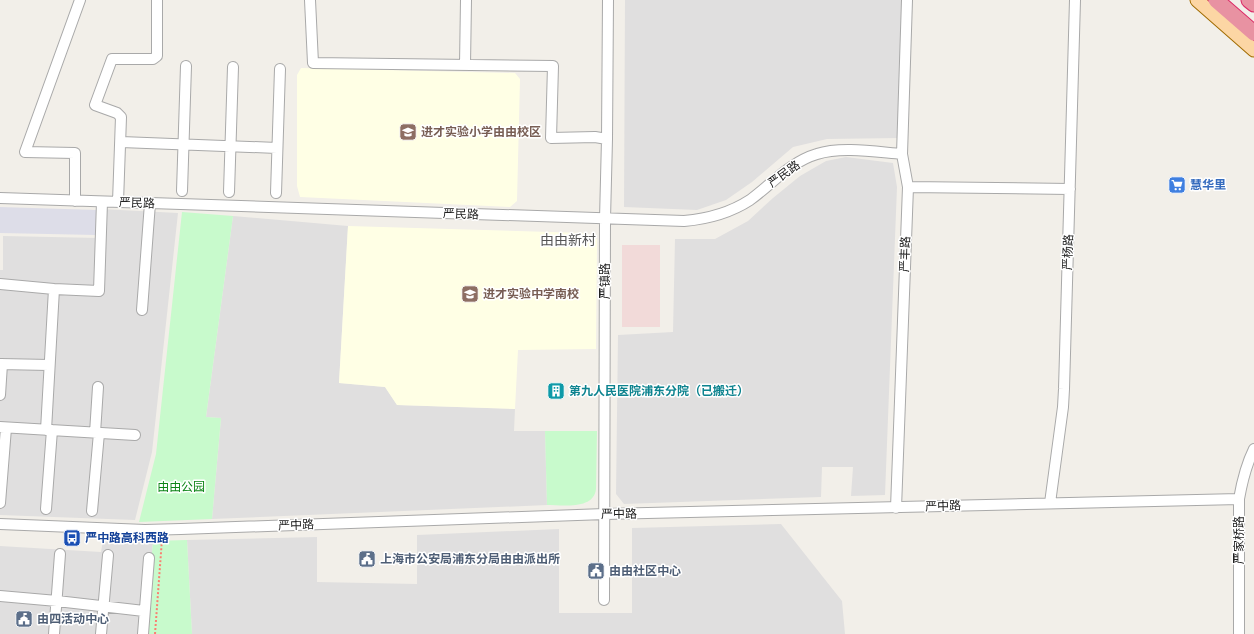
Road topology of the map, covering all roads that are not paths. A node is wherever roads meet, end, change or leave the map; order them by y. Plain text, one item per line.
1 (80, 0) edge
2 (157, 0) edge
3 (310, 0) edge
4 (466, 0) edge
5 (608, 0) edge
6 (907, 0) edge
7 (1075, 0) edge
8 (1197, 0) edge
9 (1249, 0) edge
10 (1254, 4) edge
11 (1222, 5) edge
12 (1254, 33) edge
13 (1254, 50) edge
14 (465, 65) junction
15 (186, 66) dead end
16 (233, 68) dead end
17 (280, 69) dead end
18 (607, 139) junction
19 (121, 142) junction
20 (183, 144) junction
21 (230, 146) junction
22 (278, 148) junction
23 (902, 154) junction
24 (908, 187) junction
25 (1070, 189) junction
26 (182, 191) dead end
27 (229, 192) dead end
28 (276, 193) dead end
29 (0, 198) edge
30 (75, 201) junction
31 (102, 202) junction
32 (118, 202) junction
33 (150, 203) junction
34 (605, 219) junction
35 (0, 284) edge
36 (54, 289) junction
37 (142, 310) dead end
38 (1, 364) edge
39 (49, 366) junction
40 (98, 387) dead end
41 (0, 395) edge
42 (3, 428) edge
43 (49, 430) junction
44 (97, 433) junction
45 (135, 435) dead end
46 (1254, 449) edge
47 (1239, 499) junction
48 (0, 503) edge
49 (1050, 503) junction
50 (896, 508) junction
51 (46, 509) dead end
52 (92, 511) dead end
53 (604, 514) junction
54 (0, 524) edge
55 (60, 554) dead end
56 (108, 556) dead end
57 (150, 558) dead end
58 (0, 596) edge
59 (604, 600) dead end
60 (57, 601) junction
61 (103, 606) junction
62 (144, 611) junction
63 (54, 634) edge
64 (101, 634) edge
65 (142, 634) edge
66 (1239, 634) edge

1 - 30 street
2 - 19 street
3 - 14 street
4 - 14 street
5 - 18 street, 严镇路
6 - 23 street, 严丰路
7 - 25 street, 严杨路
8 - 13 main road
9 - 10 highway
11 - 12 highway
14 - 18 street
15 - 20 street
16 - 21 street
17 - 22 street
18 - 34 street, 严镇路
19 - 20 street
19 - 32 street
20 - 21 street
20 - 26 street
21 - 22 street
21 - 27 street
22 - 28 street
23 - 24 street, 严丰路
23 - 34 street, 严民路
24 - 25 street
24 - 50 street, 严丰路
25 - 49 street, 严杨路
29 - 30 street, 严民路
30 - 31 street, 严民路
31 - 32 street, 严民路
31 - 36 street
32 - 33 street, 严民路
33 - 34 street, 严民路
33 - 37 street
34 - 53 street, 严镇路
35 - 36 street
36 - 39 street
38 - 39 street
38 - 41 street
39 - 43 street
40 - 44 street
42 - 43 street
42 - 48 street
43 - 44 street
43 - 51 street
44 - 45 street
44 - 52 street
46 - 47 street, 严家桥路
47 - 49 street, 严中路
47 - 66 street, 严家桥路
49 - 50 street, 严中路
50 - 53 street, 严中路
53 - 54 street, 严中路
53 - 59 street, 严镇路
55 - 60 street
56 - 61 street
57 - 62 street
58 - 60 street
60 - 61 street
60 - 63 street
61 - 62 street
61 - 64 street
62 - 65 street

